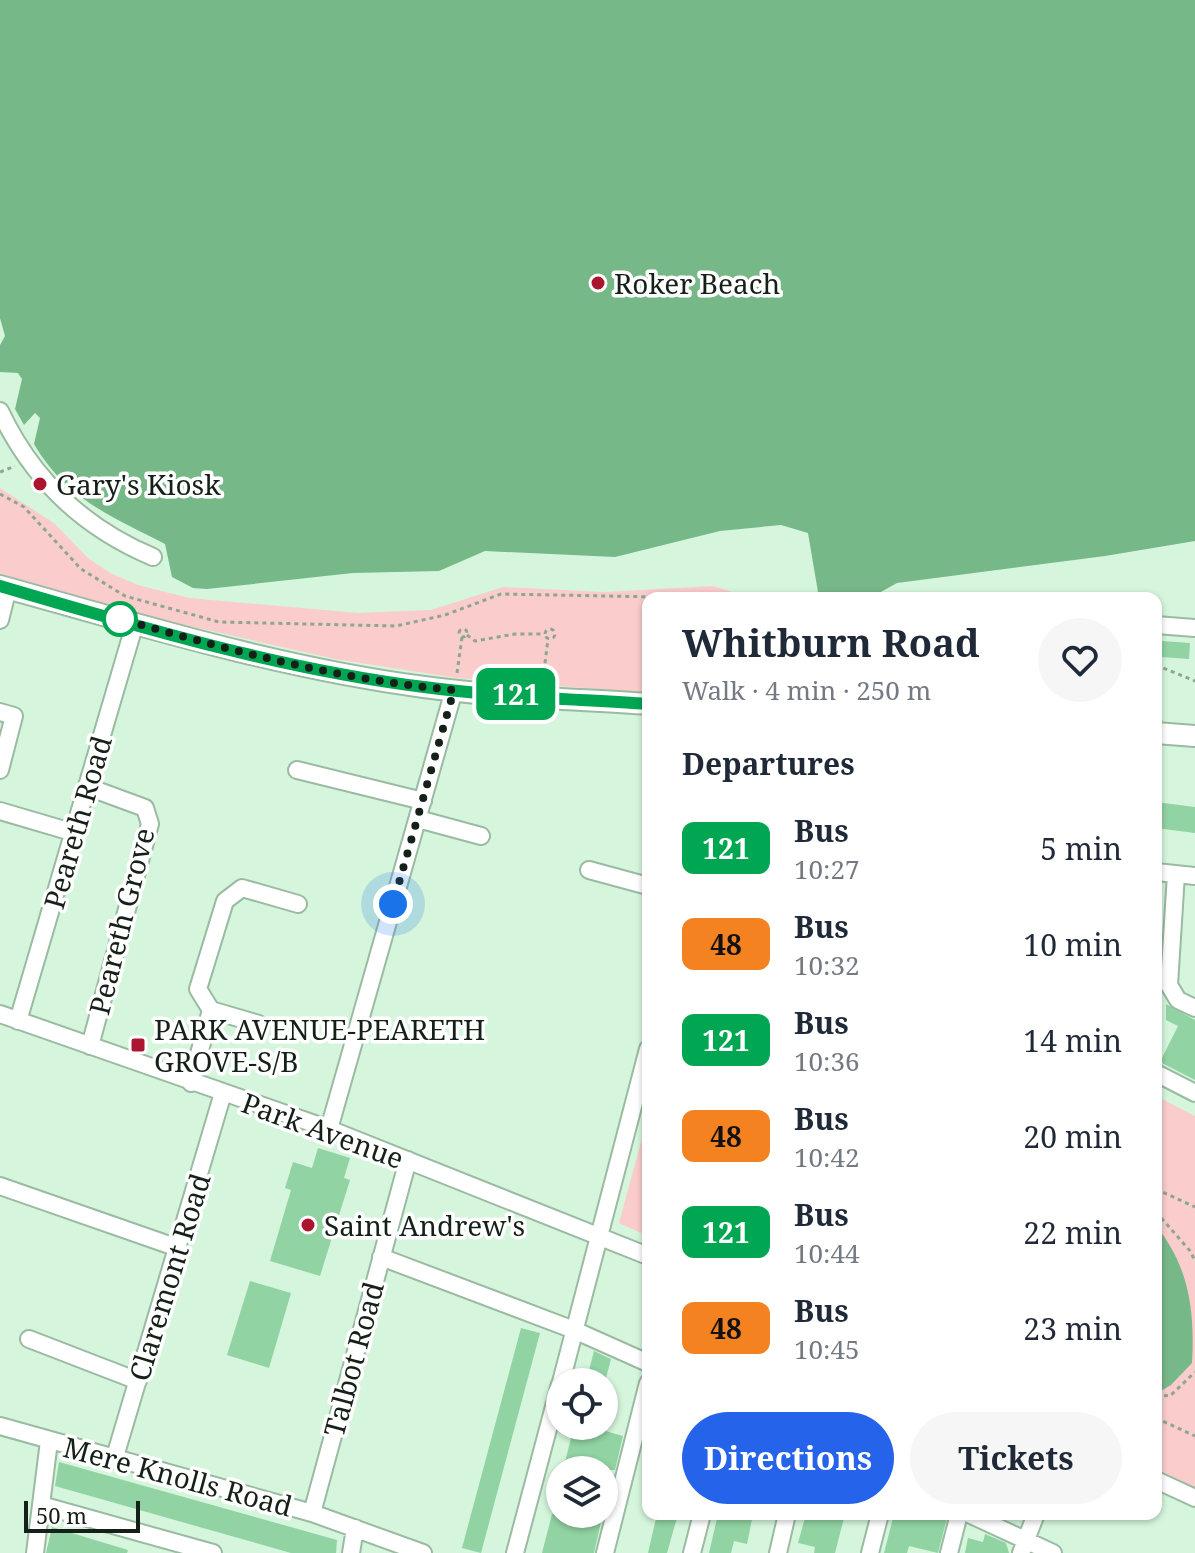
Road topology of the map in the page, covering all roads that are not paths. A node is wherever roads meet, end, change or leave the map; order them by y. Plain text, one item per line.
1 (0, 411) edge
2 (153, 557) dead end
3 (4, 587) edge
4 (0, 620) edge
5 (135, 623) junction
6 (1162, 625) edge
7 (1195, 628) edge
8 (456, 684) junction
9 (642, 703) edge
10 (0, 712) edge
11 (1162, 733) edge
12 (1195, 736) edge
13 (0, 770) edge
14 (297, 770) dead end
15 (88, 787) junction
16 (423, 801) junction
17 (0, 811) edge
18 (418, 819) junction
19 (75, 833) junction
20 (481, 836) dead end
21 (589, 870) dead end
22 (1162, 873) edge
23 (1176, 874) junction
24 (1195, 876) edge
25 (642, 884) edge
26 (298, 904) dead end
27 (1195, 1008) edge
28 (211, 1010) junction
29 (0, 1014) edge
30 (18, 1021) junction
31 (259, 1024) dead end
32 (90, 1046) junction
33 (642, 1072) edge
34 (1162, 1076) edge
35 (191, 1083) junction
36 (223, 1093) junction
37 (1195, 1093) edge
38 (329, 1129) junction
39 (408, 1160) junction
40 (0, 1186) edge
41 (599, 1235) junction
42 (178, 1248) junction
43 (642, 1253) edge
44 (381, 1257) junction
45 (574, 1330) junction
46 (29, 1339) dead end
47 (642, 1360) edge
48 (564, 1368) edge
49 (138, 1381) junction
50 (642, 1407) edge
51 (0, 1426) edge
52 (546, 1436) edge
53 (49, 1441) junction
54 (114, 1460) junction
55 (1162, 1483) edge
56 (1195, 1498) edge
57 (41, 1505) junction
58 (312, 1513) junction
59 (700, 1520) edge
60 (786, 1520) edge
61 (878, 1520) edge
62 (957, 1520) edge
63 (979, 1520) edge
64 (1034, 1520) edge
65 (355, 1528) junction
66 (1023, 1546) edge
67 (35, 1553) edge
68 (213, 1553) edge
69 (351, 1553) edge
70 (423, 1553) edge
71 (515, 1553) edge
72 (605, 1553) edge
73 (692, 1553) edge
74 (778, 1553) edge
75 (870, 1553) edge
76 (949, 1553) edge
77 (1053, 1553) edge

1 - 2 street
3 - 4 street
3 - 5 main road
5 - 8 main road
5 - 15 street, Peareth Road
6 - 7 street
8 - 9 main road
8 - 16 street
10 - 13 street
11 - 12 main road
14 - 16 street
15 - 19 street, Peareth Road
15 - 32 street, Peareth Grove
16 - 18 street
17 - 19 street
18 - 20 street
18 - 38 street
19 - 30 street, Peareth Road
21 - 25 street
22 - 23 street
23 - 24 street
23 - 27 street
26 - 28 street
28 - 31 street
28 - 35 street
29 - 30 street, Park Avenue
30 - 32 street, Park Avenue
32 - 35 street, Park Avenue
33 - 41 street
34 - 37 street
35 - 36 street, Park Avenue
36 - 38 street, Park Avenue
36 - 42 street, Claremont Road
38 - 39 street, Park Avenue
39 - 41 street, Park Avenue
39 - 44 street, Talbot Road
40 - 42 street
41 - 43 street, Park Avenue
41 - 45 street
42 - 49 street, Claremont Road
44 - 45 street
44 - 58 street, Talbot Road
45 - 47 street
45 - 48 street
46 - 49 street
49 - 54 street, Claremont Road
50 - 72 street
51 - 53 street, Mere Knolls Road
52 - 71 street
53 - 54 street, Mere Knolls Road
53 - 57 street
54 - 58 street, Mere Knolls Road
55 - 56 street
57 - 67 street
57 - 68 street
58 - 65 street, Mere Knolls Road
59 - 73 street
60 - 74 street
61 - 75 street
62 - 76 street
63 - 66 street
64 - 66 street
65 - 69 street
65 - 70 street, Mere Knolls Road
66 - 77 street

